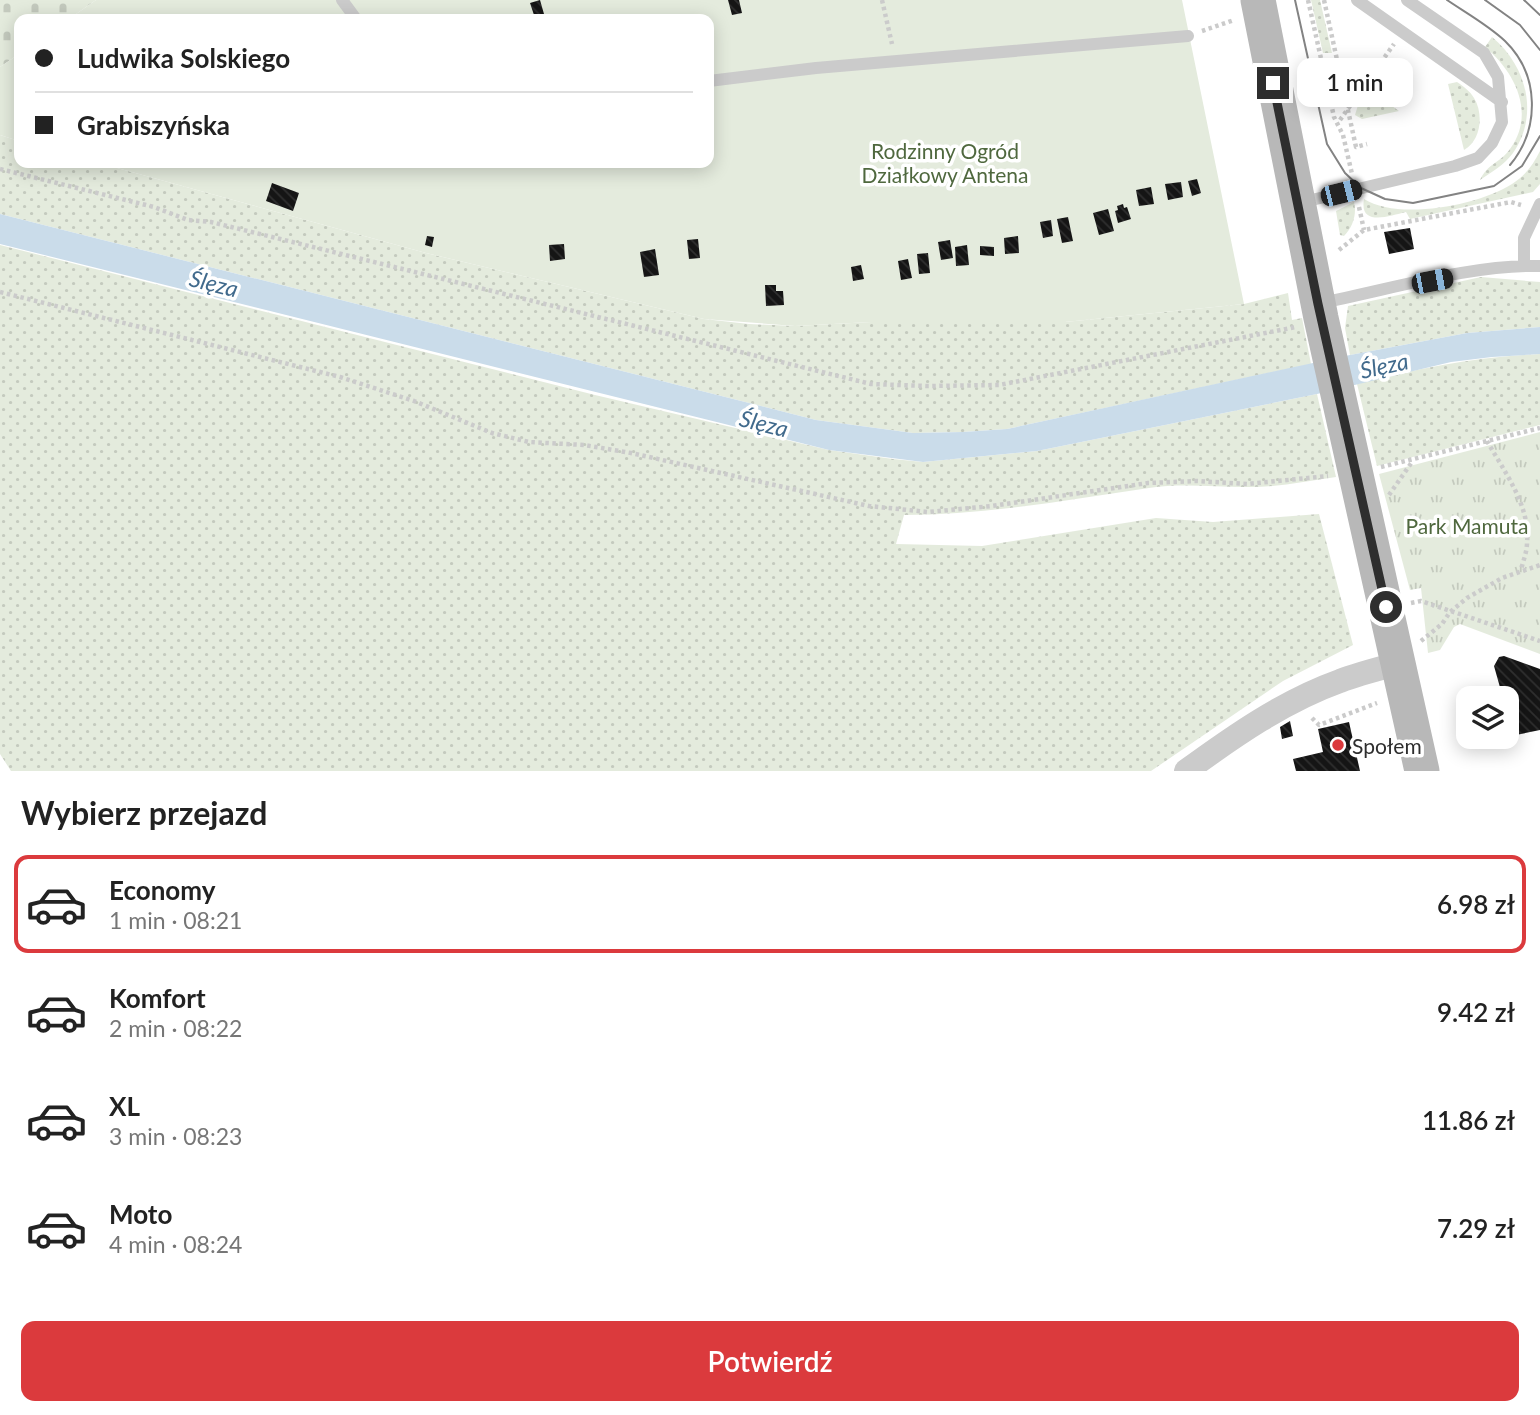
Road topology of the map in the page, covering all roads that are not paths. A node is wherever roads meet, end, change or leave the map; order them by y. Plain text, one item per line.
1 (1258, 0) edge
2 (1357, 0) edge
3 (1407, 0) edge
4 (1188, 36) dead end
5 (714, 80) edge
6 (1502, 102) junction
7 (1298, 204) junction
8 (1538, 206) edge
9 (1524, 266) junction
10 (1540, 266) edge
11 (1317, 323) junction
12 (1409, 653) junction
13 (1186, 771) edge
14 (1422, 771) edge

1 - 7 main road
2 - 6 lane
3 - 6 lane
4 - 5 lane
6 - 7 lane
7 - 11 main road
8 - 9 lane
9 - 10 lane
9 - 11 lane
11 - 12 main road
12 - 13 street
12 - 14 main road

